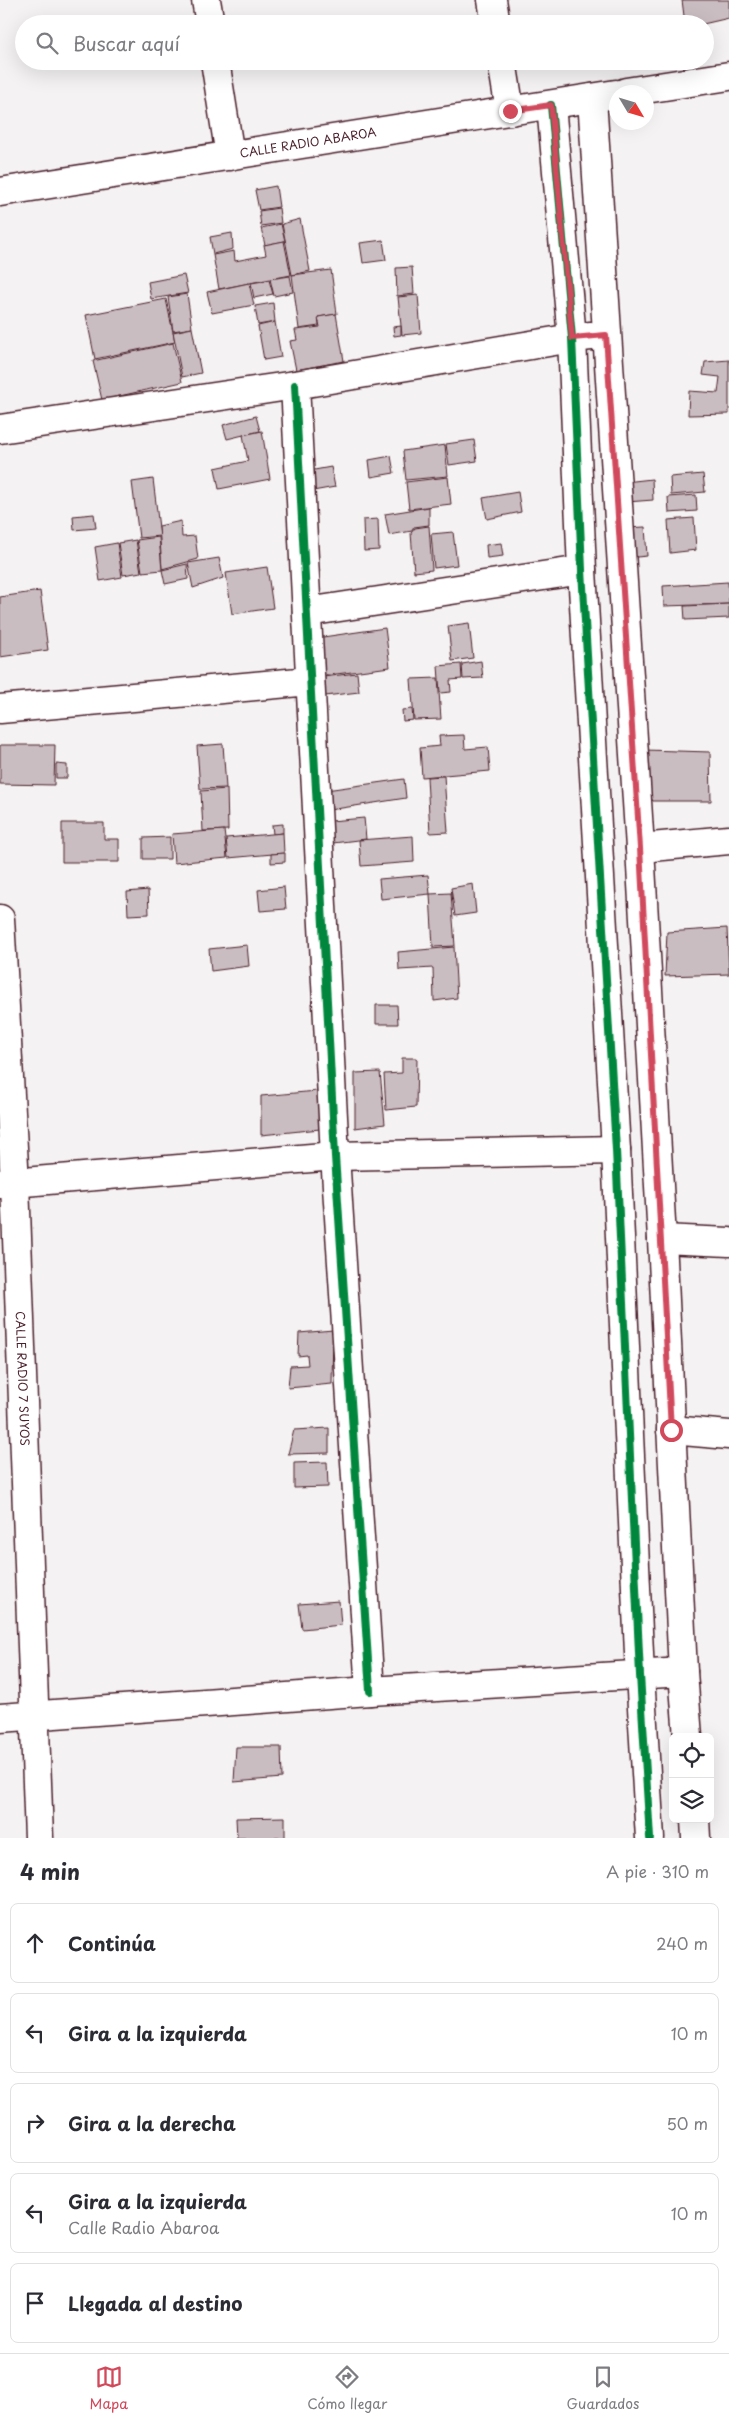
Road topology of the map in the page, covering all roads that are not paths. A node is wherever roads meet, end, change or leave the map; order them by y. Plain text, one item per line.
1 (206, 0) edge
2 (492, 0) edge
3 (208, 15) edge
4 (494, 15) edge
5 (216, 70) edge
6 (503, 70) edge
7 (729, 76) edge
8 (654, 88) edge
9 (604, 96) edge
10 (551, 105) junction
11 (510, 111) junction
12 (230, 156) junction
13 (0, 192) edge
14 (606, 335) junction
15 (572, 338) junction
16 (295, 385) junction
17 (0, 429) edge
18 (582, 570) junction
19 (307, 612) junction
20 (310, 680) junction
21 (0, 709) edge
22 (729, 840) edge
23 (640, 848) junction
24 (0, 919) edge
25 (652, 1092) junction
26 (613, 1095) junction
27 (616, 1150) junction
28 (335, 1156) junction
29 (7, 1184) edge
30 (662, 1239) junction
31 (729, 1242) edge
32 (671, 1430) junction
33 (729, 1435) edge
34 (683, 1672) junction
35 (640, 1674) junction
36 (370, 1691) junction
37 (34, 1716) junction
38 (0, 1718) edge
39 (688, 1733) edge
40 (695, 1823) edge
41 (39, 1838) edge
42 (650, 1838) edge
43 (696, 1838) edge

1 - 3 street
2 - 4 street
5 - 12 street
6 - 11 street
7 - 8 street
9 - 10 street, CALLE RADIO ABAROA
9 - 14 street
10 - 11 street, CALLE RADIO ABAROA
10 - 15 street
11 - 12 street, CALLE RADIO ABAROA
12 - 13 street, CALLE RADIO ABAROA
14 - 15 street
14 - 23 street
15 - 16 street
15 - 18 street
16 - 17 street
16 - 19 street
18 - 19 street
18 - 26 street
19 - 20 street
20 - 21 street
20 - 28 street
22 - 23 street
23 - 25 street
24 - 29 street, CALLE RADIO 7 SUYOS
25 - 26 street
25 - 30 street
26 - 27 street
27 - 28 street
27 - 35 street
28 - 29 street
28 - 36 street
29 - 37 street, CALLE RADIO 7 SUYOS
30 - 31 street
30 - 32 street
32 - 33 street
32 - 34 street
34 - 35 street
34 - 39 street
35 - 36 street
35 - 42 street
36 - 37 street
37 - 38 street
37 - 41 street, CALLE RADIO 7 SUYOS
40 - 43 street

